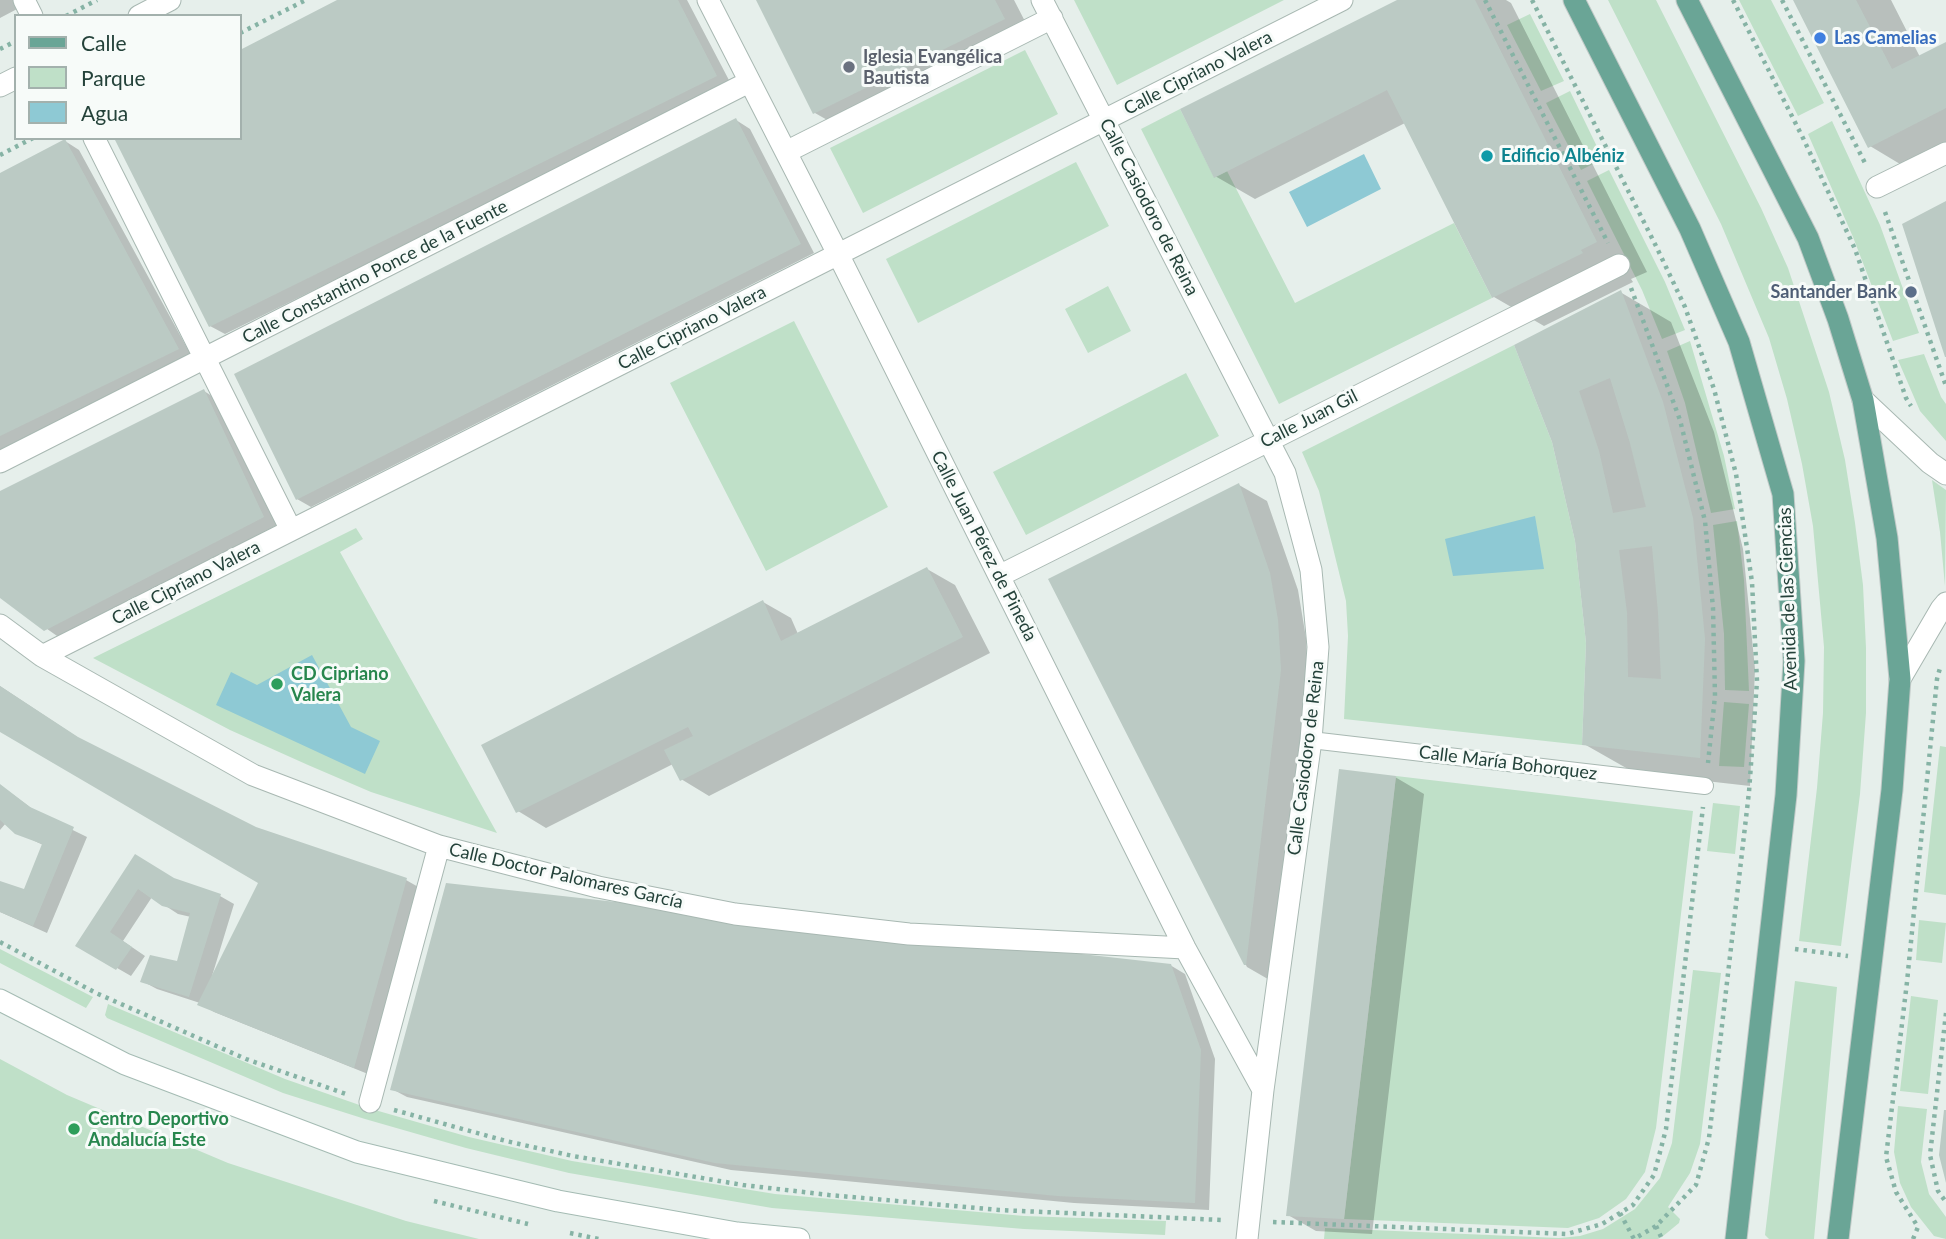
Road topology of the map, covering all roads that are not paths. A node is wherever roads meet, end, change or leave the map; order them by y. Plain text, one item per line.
1 (170, 0) edge
2 (708, 0) edge
3 (1342, 0) edge
4 (1574, 0) edge
5 (1687, 0) edge
6 (1047, 9) edge
7 (143, 14) edge
8 (750, 82) junction
9 (1104, 120) junction
10 (95, 140) edge
11 (786, 152) junction
12 (1946, 153) edge
13 (1877, 187) dead end
14 (838, 254) junction
15 (1619, 265) road end
16 (204, 358) junction
17 (1863, 400) junction
18 (1269, 439) junction
19 (0, 462) edge
20 (1946, 474) edge
21 (291, 530) junction
22 (999, 576) junction
23 (1946, 603) edge
24 (0, 625) edge
25 (42, 656) junction
26 (1900, 679) junction
27 (1311, 740) junction
28 (1705, 786) road end
29 (439, 846) junction
30 (1185, 948) junction
31 (0, 1000) edge
32 (1263, 1090) junction
33 (370, 1102) road end
34 (1248, 1230) edge
35 (799, 1239) edge
36 (1736, 1239) edge
37 (1838, 1239) edge

1 - 7 street
2 - 8 street, Calle Juan Pérez de Pineda
3 - 9 street, Calle Cipriano Valera
4 - 36 main road, Avenida de las Ciencias
5 - 17 main road
6 - 9 street, Calle Casiodoro de Reina
6 - 11 street
8 - 11 street, Calle Juan Pérez de Pineda
8 - 16 street, Calle Constantino Ponce de la Fuente
9 - 14 street, Calle Cipriano Valera
9 - 18 street, Calle Casiodoro de Reina
10 - 16 street
11 - 14 street, Calle Juan Pérez de Pineda
12 - 13 street
14 - 21 street, Calle Cipriano Valera
14 - 22 street, Calle Juan Pérez de Pineda
15 - 18 street, Calle Juan Gil
16 - 19 street, Calle Constantino Ponce de la Fuente
16 - 21 street
17 - 20 street
17 - 26 main road
18 - 22 street, Calle Juan Gil
18 - 27 street, Calle Casiodoro de Reina
21 - 25 street, Calle Cipriano Valera
22 - 30 street, Calle Juan Pérez de Pineda
23 - 26 street
24 - 25 street, Calle Doctor Palomares García
25 - 29 street, Calle Doctor Palomares García
26 - 37 main road
27 - 28 lane, Calle María Bohorquez
27 - 32 street, Calle Casiodoro de Reina
29 - 30 street, Calle Doctor Palomares García
29 - 33 street
30 - 32 street, Calle Juan Pérez de Pineda
31 - 35 street
32 - 34 street, Calle Casiodoro de Reina

